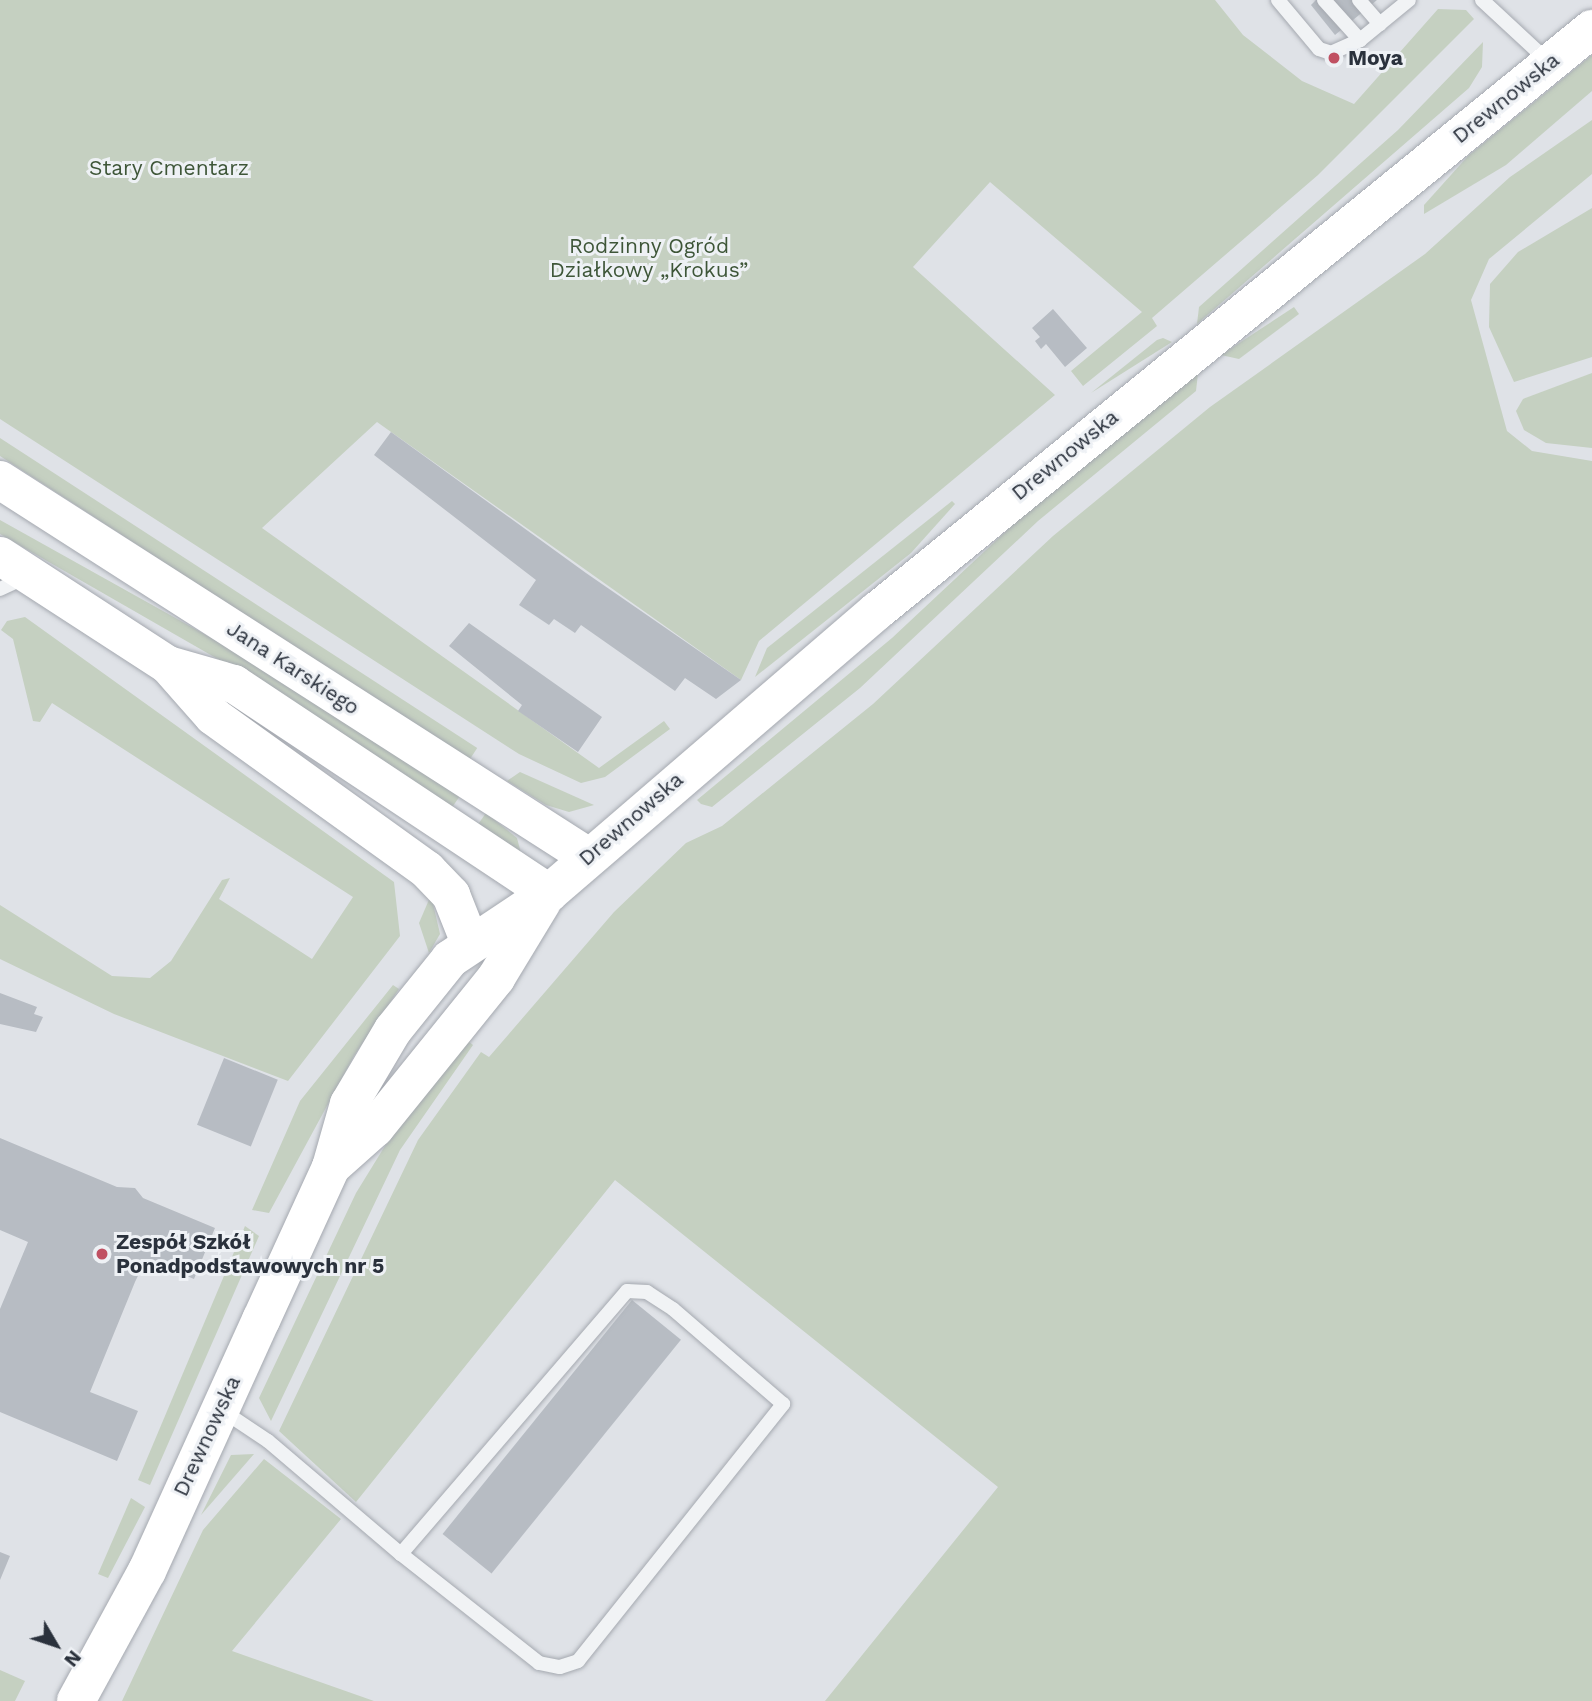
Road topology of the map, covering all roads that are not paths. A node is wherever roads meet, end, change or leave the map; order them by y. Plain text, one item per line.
1 (1278, 0) edge
2 (1324, 0) edge
3 (1359, 0) edge
4 (1482, 0) edge
5 (1405, 1) edge
6 (1380, 23) junction
7 (1592, 29) edge
8 (1360, 40) junction
9 (1550, 63) junction
10 (0, 480) edge
11 (10, 574) edge
12 (168, 665) junction
13 (587, 856) junction
14 (549, 893) junction
15 (470, 943) junction
16 (331, 1167) junction
17 (220, 1409) junction
18 (401, 1554) junction
19 (76, 1701) edge

1 - 8 lane
2 - 8 lane
3 - 6 lane
4 - 9 lane
5 - 6 lane
6 - 8 lane
7 - 9 main road, Drewnowska
9 - 13 main road, Drewnowska
10 - 13 main road, Jana Karskiego
11 - 12 main road, Jana Karskiego
12 - 14 main road, Jana Karskiego
12 - 15 main road, Jana Karskiego
13 - 14 main road, Drewnowska
14 - 15 main road, Drewnowska
14 - 16 main road, Drewnowska
15 - 16 main road, Drewnowska
16 - 17 main road, Drewnowska
17 - 18 lane
17 - 19 main road, Drewnowska
18 - 18 lane

